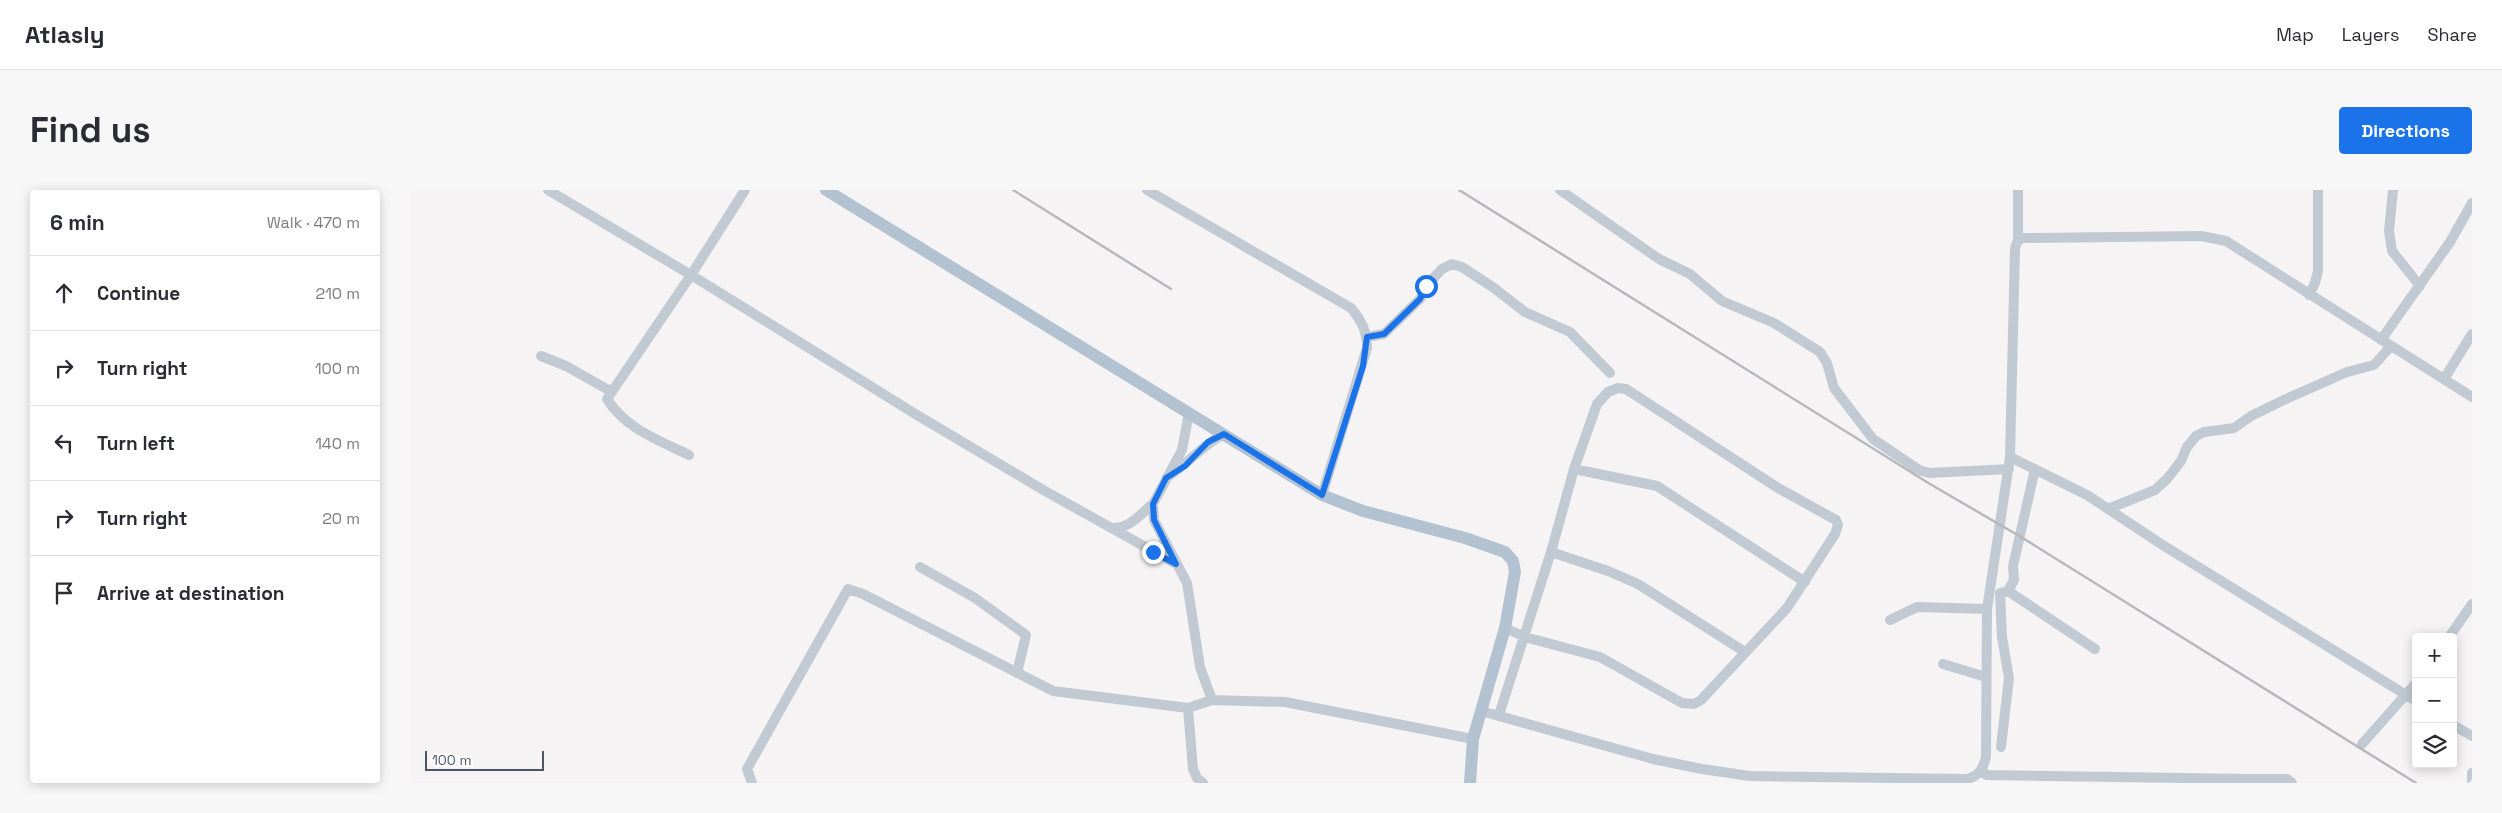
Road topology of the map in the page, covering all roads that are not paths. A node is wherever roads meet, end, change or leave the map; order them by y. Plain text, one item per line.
1 (548, 190) edge
2 (745, 190) edge
3 (826, 190) edge
4 (1147, 190) edge
5 (1560, 190) edge
6 (2018, 190) edge
7 (2318, 190) edge
8 (2392, 190) edge
9 (2472, 203) edge
10 (2018, 240) junction
11 (691, 274) junction
12 (2420, 286) junction
13 (2309, 295) junction
14 (2472, 334) edge
15 (1367, 337) junction
16 (2381, 340) junction
17 (2391, 346) junction
18 (541, 356) dead end
19 (1610, 373) dead end
20 (2444, 379) junction
21 (612, 392) junction
22 (2472, 397) edge
23 (1189, 413) junction
24 (1224, 434) junction
25 (689, 455) dead end
26 (2010, 457) junction
27 (1574, 469) junction
28 (2009, 469) junction
29 (2035, 469) junction
30 (1166, 478) junction
31 (1322, 495) junction
32 (1153, 504) junction
33 (2108, 509) junction
34 (1111, 528) junction
35 (1551, 552) junction
36 (1176, 564) junction
37 (920, 567) dead end
38 (1805, 582) junction
39 (2008, 591) junction
40 (2472, 604) edge
41 (1987, 609) junction
42 (1890, 620) dead end
43 (1505, 628) junction
44 (2452, 633) edge
45 (1525, 637) junction
46 (2096, 650) dead end
47 (1745, 652) junction
48 (1944, 664) dead end
49 (1017, 673) junction
50 (1986, 677) junction
51 (2411, 699) edge
52 (1212, 700) junction
53 (1188, 708) junction
54 (1481, 711) junction
55 (1499, 715) junction
56 (2457, 727) edge
57 (2472, 736) edge
58 (1473, 739) junction
59 (2362, 744) dead end
60 (2000, 747) dead end
61 (2472, 772) edge
62 (1987, 776) edge
63 (1751, 779) edge
64 (2250, 781) edge
65 (2289, 782) edge
66 (752, 783) edge
67 (1203, 783) edge
68 (1470, 783) edge
69 (2472, 783) edge

1 - 11 street
2 - 11 street
3 - 23 main road
4 - 15 street
5 - 28 street
6 - 10 street
7 - 13 street
8 - 12 street
9 - 12 street
10 - 13 street
10 - 26 street
11 - 21 street
11 - 34 street
12 - 16 street
13 - 16 street
14 - 20 street
15 - 19 street
15 - 31 street
16 - 17 street
17 - 20 street
17 - 33 street
18 - 21 street
20 - 22 street
21 - 25 street
23 - 24 main road
23 - 30 street
24 - 30 street
24 - 31 main road
26 - 28 street
26 - 29 street
27 - 35 street
27 - 38 street
27 - 38 street
28 - 41 street
29 - 33 street
29 - 39 street
30 - 32 street
31 - 43 main road
32 - 34 street
32 - 36 street
33 - 51 street
34 - 36 street
35 - 45 street
35 - 47 street
36 - 52 street
37 - 49 street
38 - 47 street
39 - 46 street
39 - 60 street
40 - 44 street
41 - 42 street
41 - 50 street
43 - 45 street
43 - 54 main road
45 - 47 street
45 - 55 street
48 - 50 street
49 - 53 street
49 - 66 street
50 - 62 street
51 - 59 street
52 - 53 street
52 - 58 street
53 - 67 street
54 - 55 street
54 - 58 main road
55 - 63 street
56 - 57 street
58 - 68 main road
61 - 69 street
62 - 63 street
62 - 64 street
64 - 65 street

